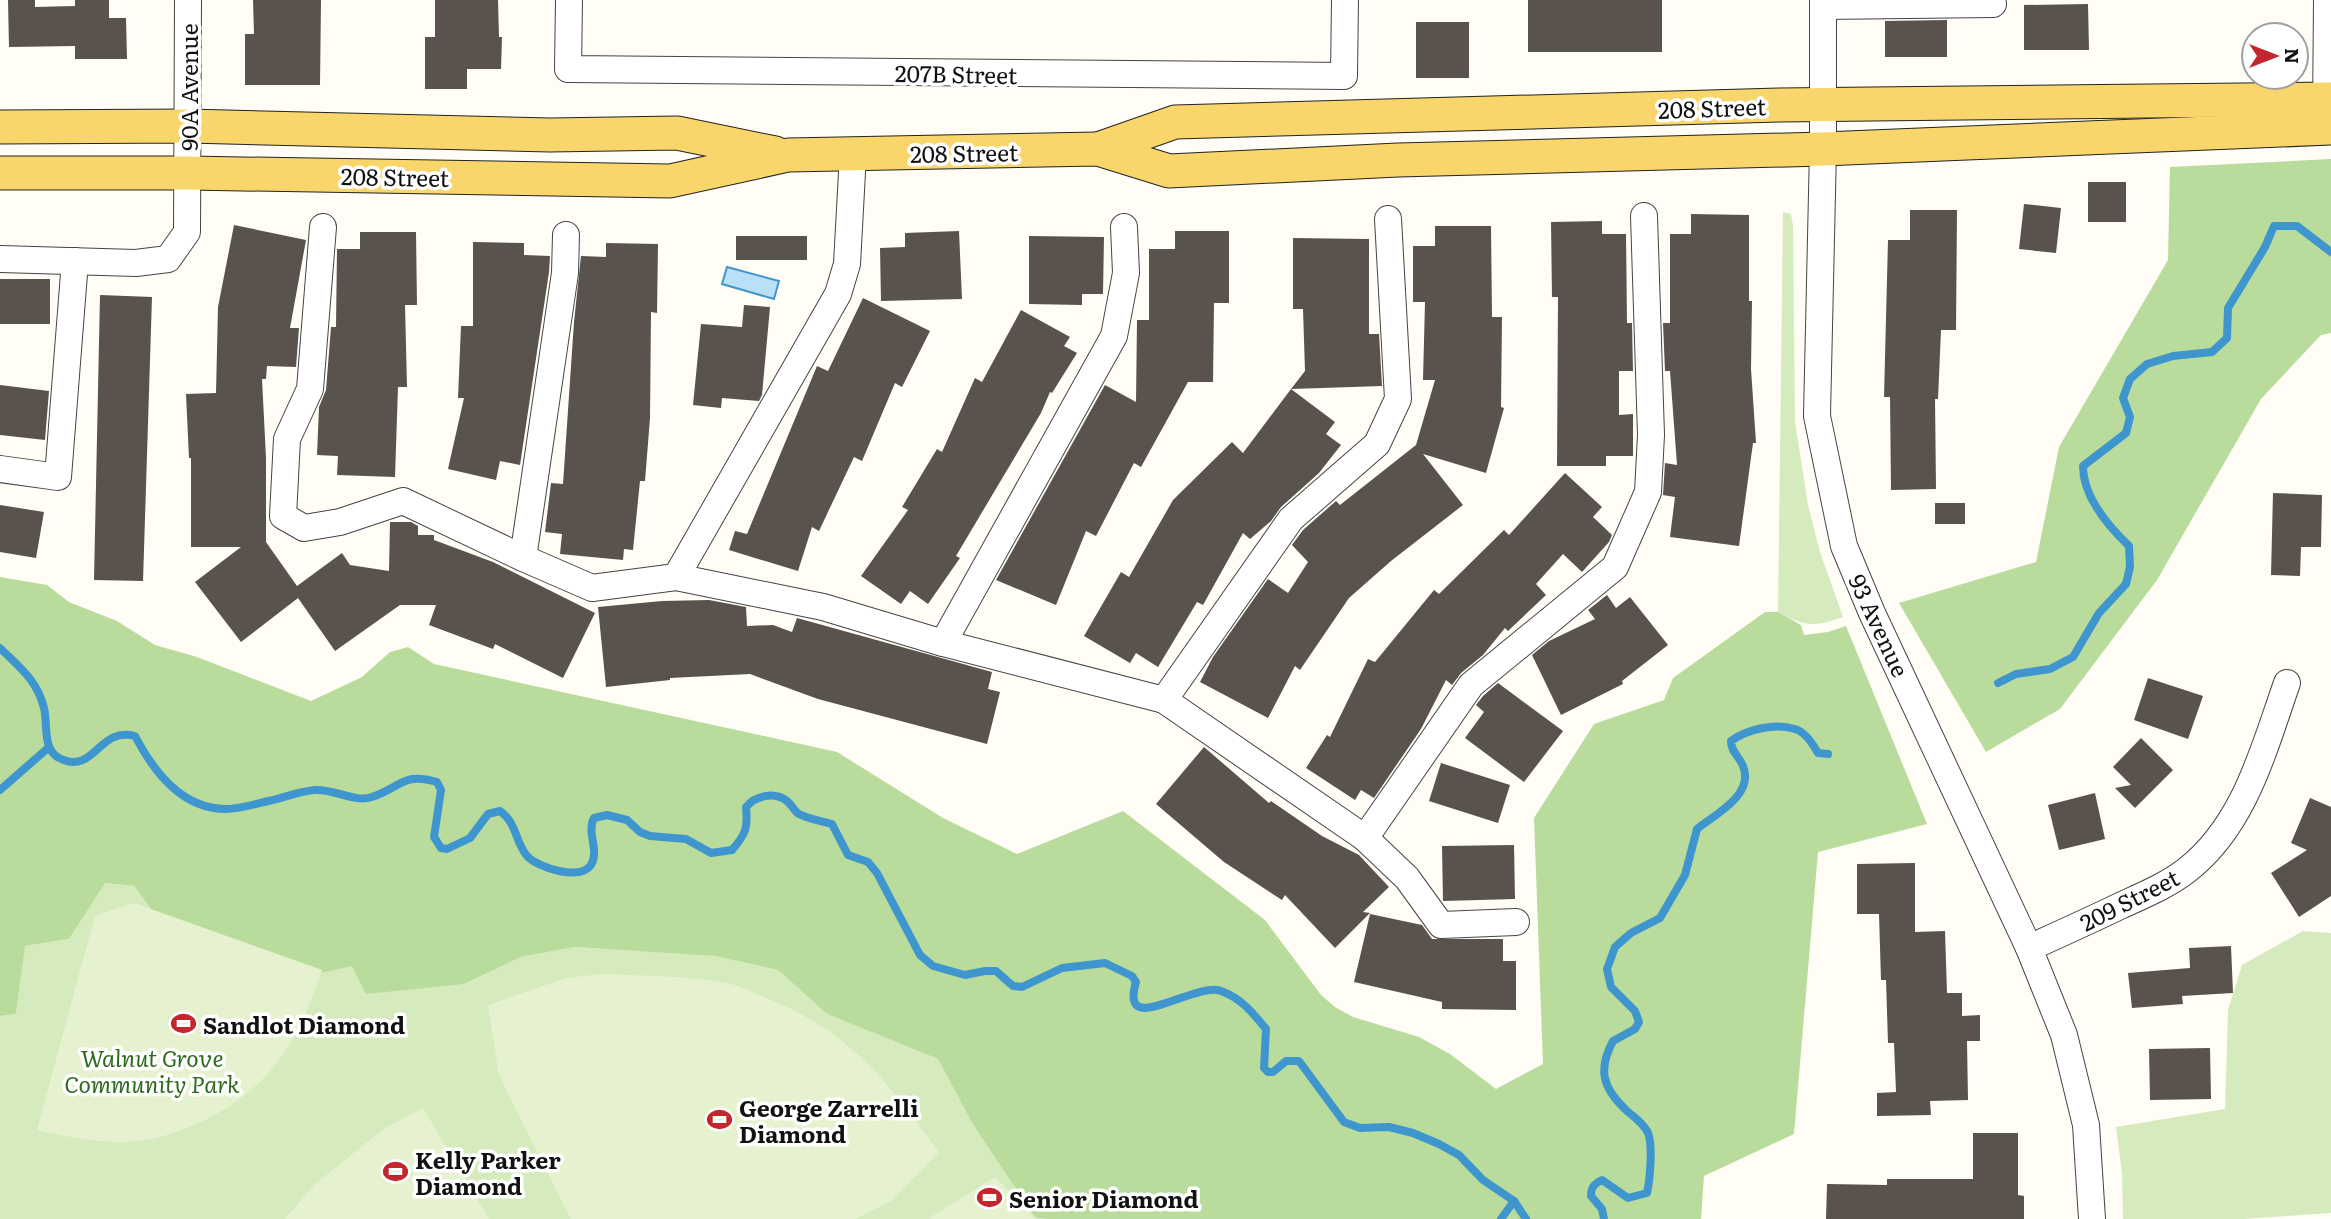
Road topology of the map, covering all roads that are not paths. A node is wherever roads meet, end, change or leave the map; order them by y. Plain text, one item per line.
1 (188, 0) edge
2 (569, 0) edge
3 (1345, 0) edge
4 (2327, 0) edge
5 (1823, 3) edge
6 (1993, 4) dead end
7 (1823, 105) junction
8 (2328, 114) edge
9 (188, 125) junction
10 (0, 127) edge
11 (1098, 149) junction
12 (1824, 149) junction
13 (853, 154) junction
14 (788, 155) junction
15 (0, 173) edge
16 (188, 173) junction
17 (1644, 216) dead end
18 (1388, 219) dead end
19 (323, 227) dead end
20 (1124, 227) dead end
21 (566, 235) dead end
22 (0, 259) edge
23 (75, 261) junction
24 (0, 469) edge
25 (523, 558) junction
26 (676, 577) junction
27 (943, 643) junction
28 (2287, 683) dead end
29 (1164, 700) junction
30 (1365, 838) junction
31 (1516, 922) dead end
32 (2029, 948) junction
33 (2092, 1219) edge

1 - 9 street, 90A Avenue
2 - 3 street, 207B Street
4 - 8 street
5 - 6 street
5 - 7 street, 93 Avenue
7 - 8 main road, 208 Street
7 - 11 main road, 208 Street
7 - 12 street, 93 Avenue
8 - 12 main road, 208 Street
9 - 10 main road, 208 Street
9 - 14 main road, 208 Street
9 - 16 street, 90A Avenue
11 - 12 main road, 208 Street
11 - 13 main road, 208 Street
12 - 32 street, 93 Avenue
13 - 14 main road, 208 Street
13 - 26 street
14 - 16 main road, 208 Street
15 - 16 main road, 208 Street
16 - 23 street, 90A Avenue
17 - 30 street
18 - 29 street
19 - 25 street
20 - 27 street
21 - 25 street
22 - 23 street
23 - 24 street
25 - 26 street
26 - 27 street
27 - 29 street
28 - 32 street, 209 Street
29 - 30 street
30 - 31 street
32 - 33 street, 93 Avenue

